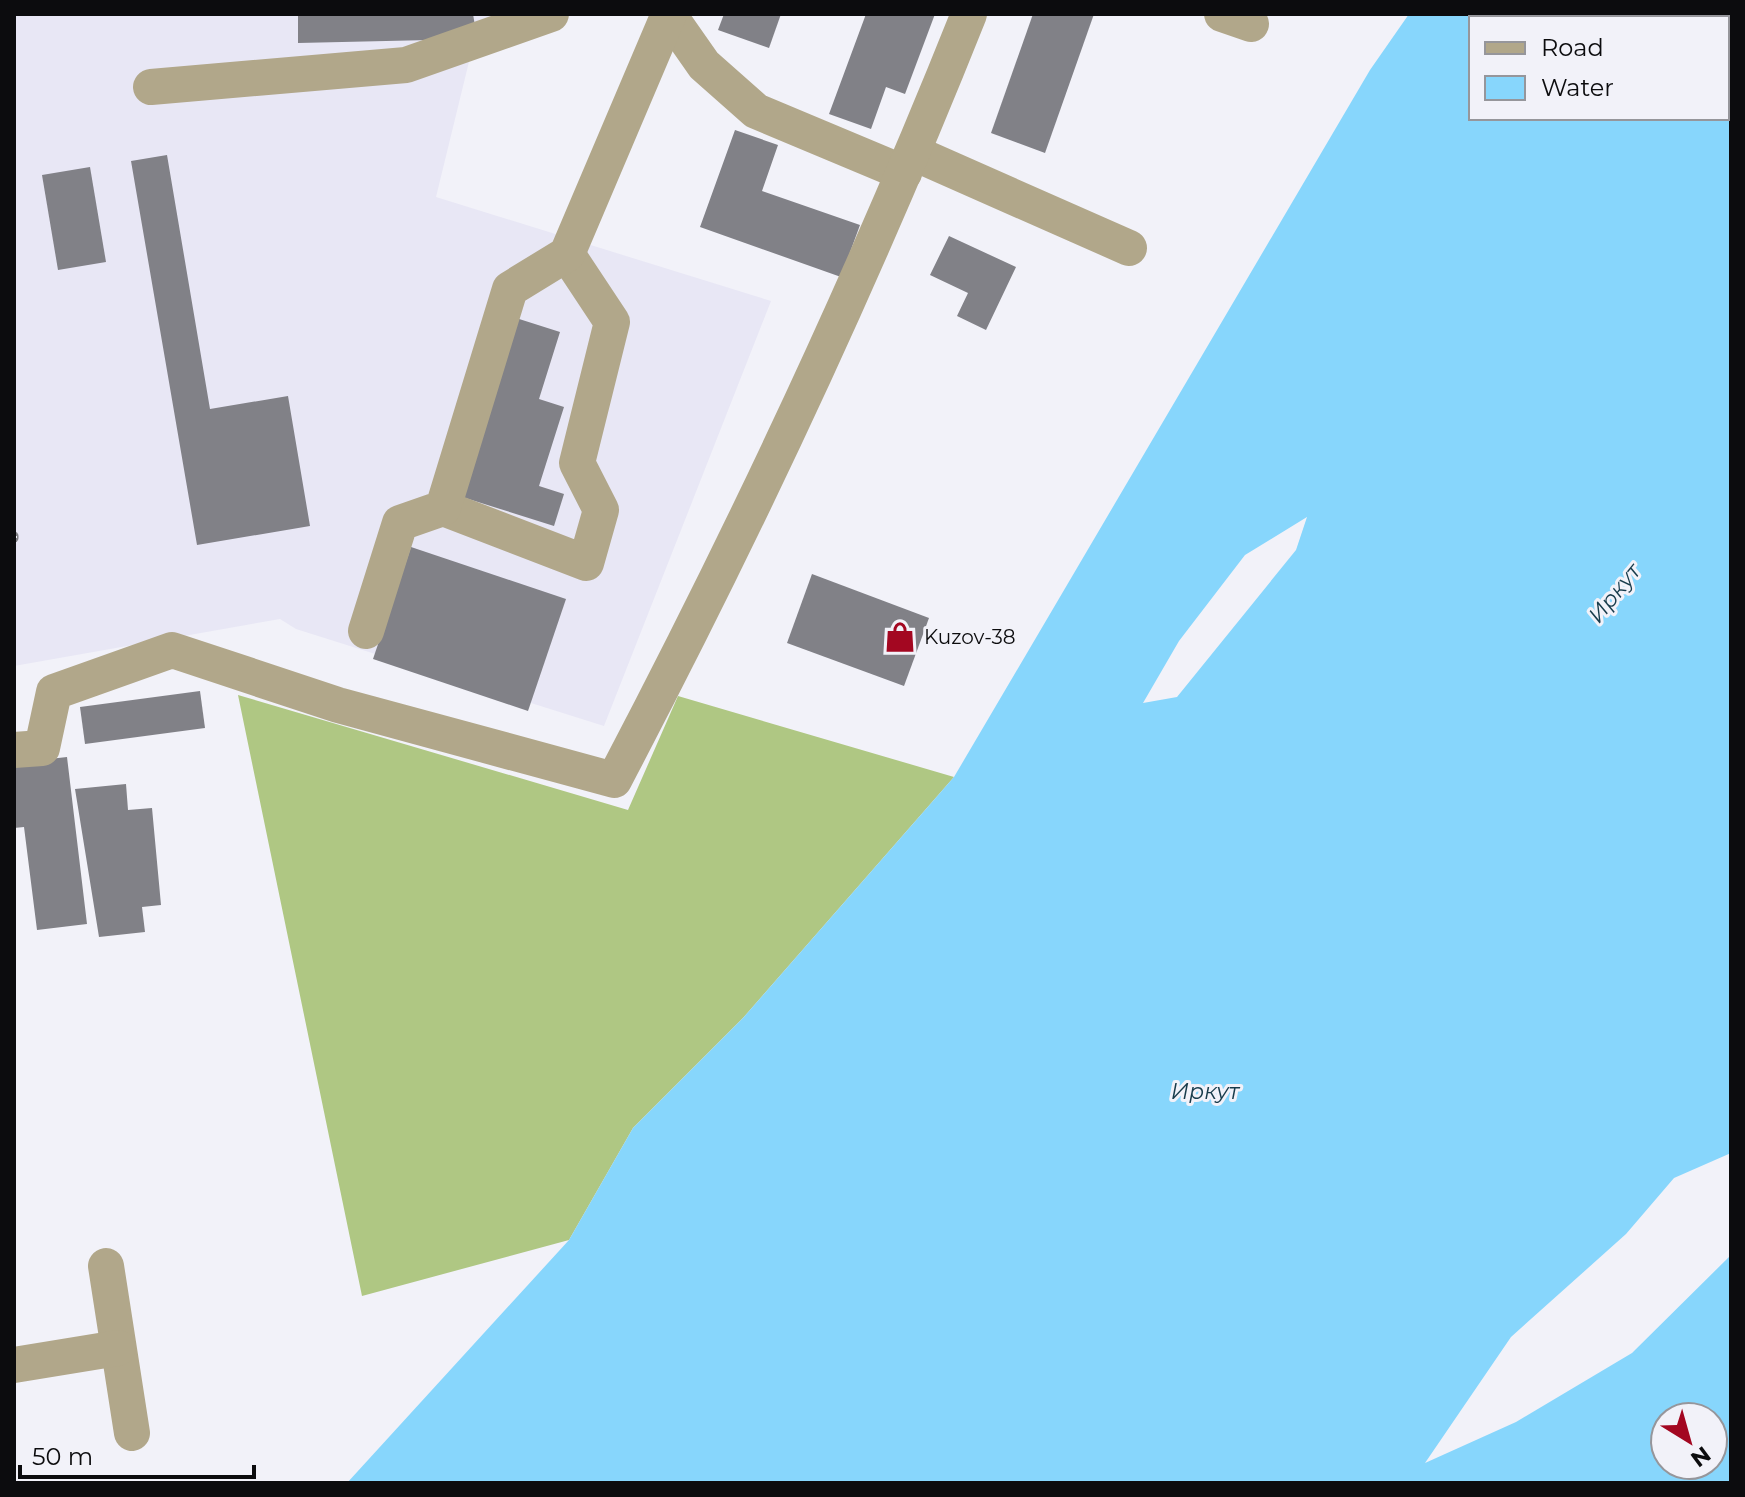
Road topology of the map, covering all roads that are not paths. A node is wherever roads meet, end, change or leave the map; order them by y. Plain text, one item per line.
1 (551, 14) edge
2 (969, 14) edge
3 (669, 15) edge
4 (151, 87) dead end
5 (909, 163) junction
6 (1129, 248) dead end
7 (567, 254) junction
8 (443, 508) junction
9 (366, 631) dead end
10 (14, 750) edge
11 (106, 1266) dead end
12 (118, 1348) junction
13 (14, 1365) edge
14 (132, 1433) dead end

1 - 4 street
2 - 5 street
3 - 5 street
3 - 7 street
5 - 6 street
5 - 10 street
7 - 8 street
7 - 8 street
8 - 9 street
11 - 12 street
12 - 13 street
12 - 14 street

